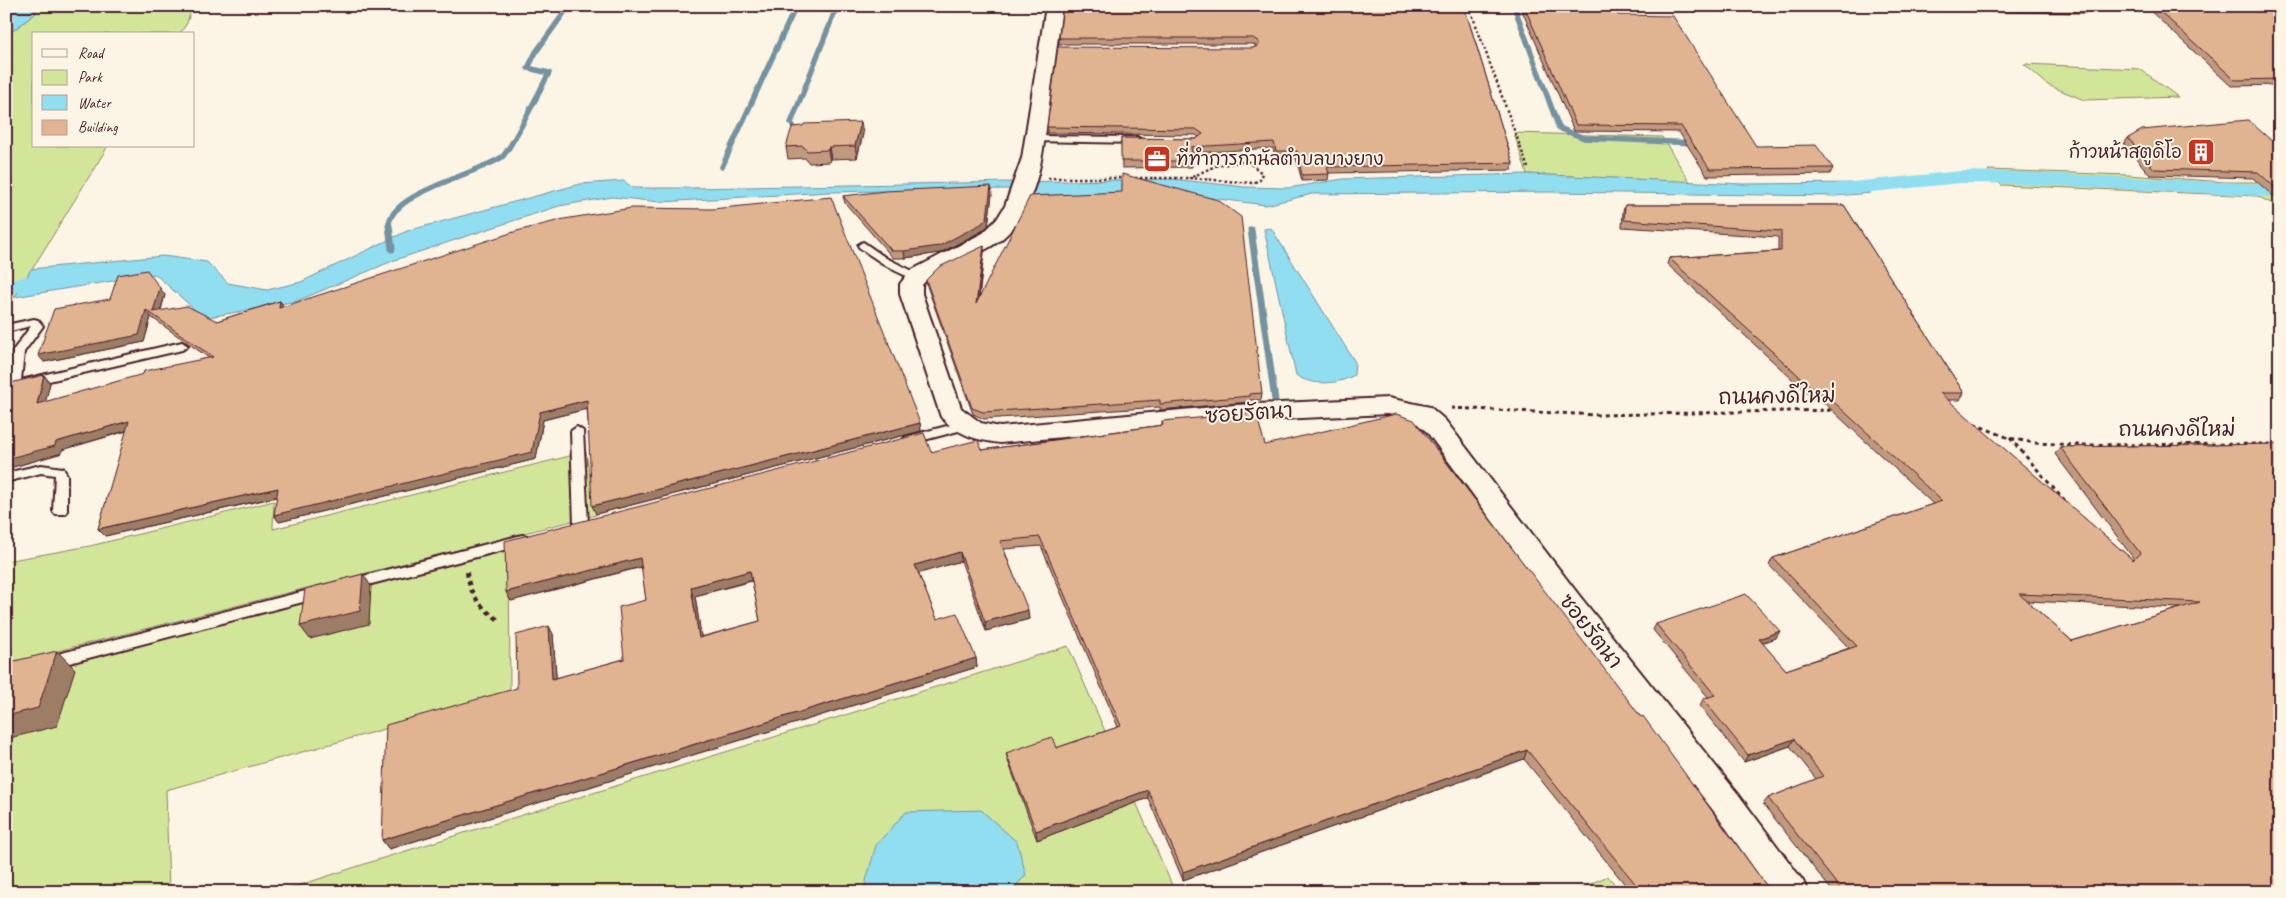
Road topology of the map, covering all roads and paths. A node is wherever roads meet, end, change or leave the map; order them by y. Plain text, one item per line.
1 (1054, 6) edge
2 (1469, 6) edge
3 (1034, 140) junction
4 (1148, 140) edge
5 (1528, 168) dead end
6 (1190, 178) junction
7 (1025, 183) junction
8 (864, 245) dead end
9 (918, 276) junction
10 (6, 329) edge
11 (182, 346) dead end
12 (10, 386) edge
13 (1840, 409) edge
14 (1421, 413) junction
15 (1968, 422) edge
16 (962, 426) junction
17 (577, 431) dead end
18 (2009, 438) junction
19 (896, 443) edge
20 (2280, 444) edge
21 (6, 478) edge
22 (2072, 509) edge
23 (60, 511) dead end
24 (581, 525) edge
25 (534, 537) edge
26 (467, 554) junction
27 (501, 622) dead end
28 (35, 666) edge
29 (1790, 892) edge

1 - 3 street
2 - 5 path
3 - 4 lane
3 - 7 street
6 - 6 path
6 - 7 path
7 - 9 street
8 - 9 lane
9 - 16 street
10 - 12 lane
11 - 12 lane
13 - 14 path, ถนนคงดีใหม่
14 - 16 street, ซอยรัตนา
14 - 29 street, ซอยรัตนา
15 - 18 path, ถนนคงดีใหม่
16 - 19 lane
17 - 24 lane
18 - 20 path, ถนนคงดีใหม่
18 - 22 path
21 - 23 lane
25 - 26 lane
26 - 27 path
26 - 28 lane

